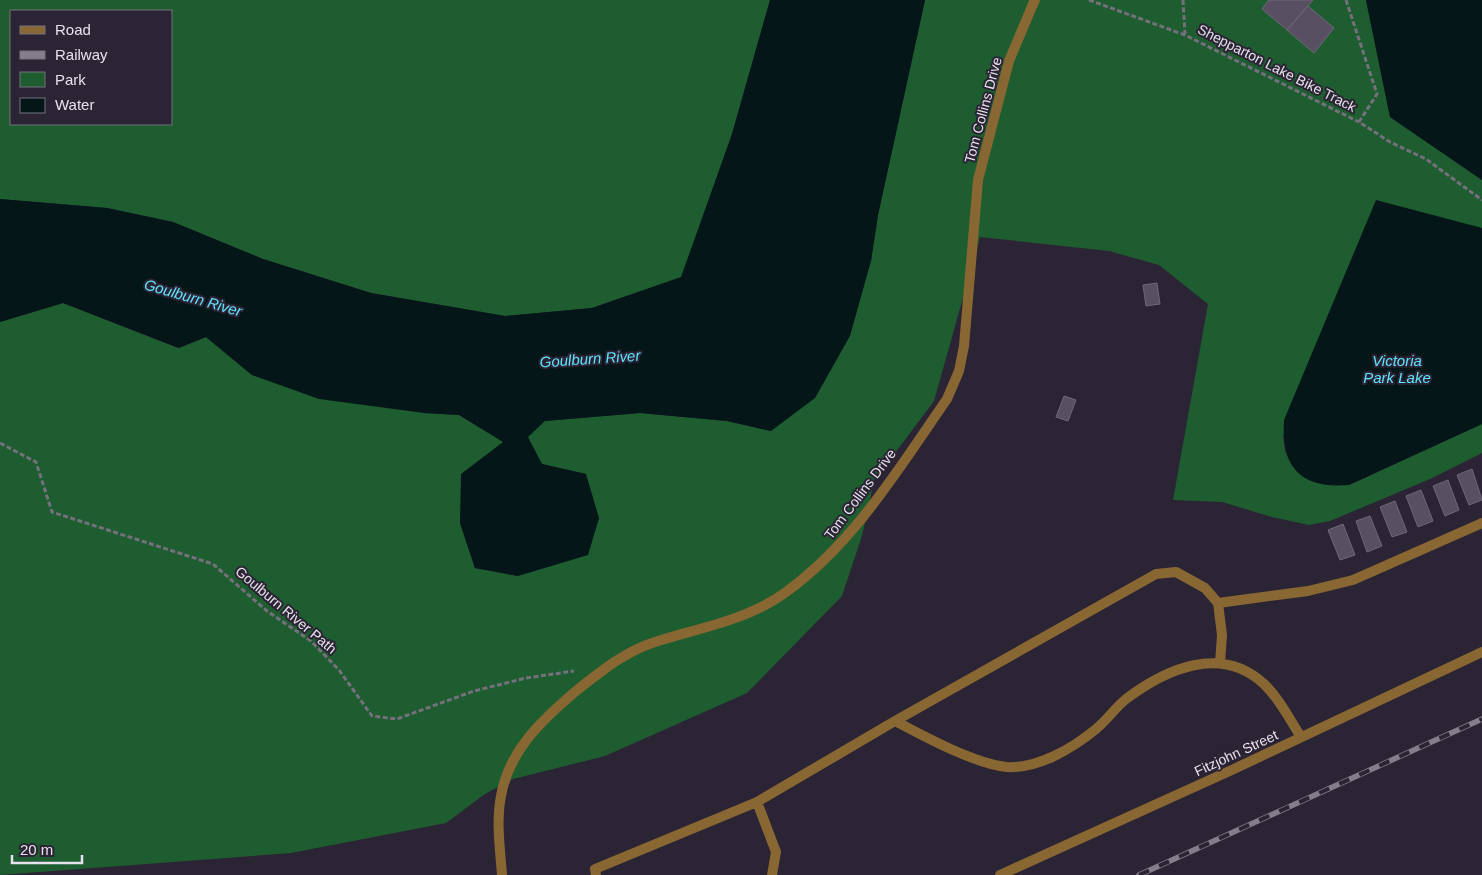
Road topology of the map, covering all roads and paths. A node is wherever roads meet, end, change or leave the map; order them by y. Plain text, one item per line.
1 (1089, 0) edge
2 (1183, 0) edge
3 (1346, 0) edge
4 (1034, 2) edge
5 (1185, 35) junction
6 (1359, 122) junction
7 (1482, 200) edge
8 (0, 443) edge
9 (1482, 523) edge
10 (1218, 603) junction
11 (1482, 652) edge
12 (1220, 663) junction
13 (606, 666) junction
14 (894, 721) junction
15 (1301, 737) junction
16 (757, 802) junction
17 (502, 875) edge
18 (596, 875) edge
19 (772, 875) edge
20 (1000, 875) edge

1 - 5 path, Shepparton Lake Bike Track
2 - 5 path, Shepparton Lake Bike Track
3 - 6 path, Shepparton Lake Bike Track
4 - 13 lane, Tom Collins Drive
5 - 6 path, Shepparton Lake Bike Track
6 - 7 path, Shepparton Lake Bike Track
8 - 13 path, Goulburn River Path
9 - 10 lane
10 - 12 lane
10 - 14 lane
11 - 15 lane, Fitzjohn Street
12 - 14 lane
12 - 15 lane
13 - 17 lane, Tom Collins Drive
14 - 16 lane
15 - 20 lane, Fitzjohn Street
16 - 18 lane
16 - 19 lane

